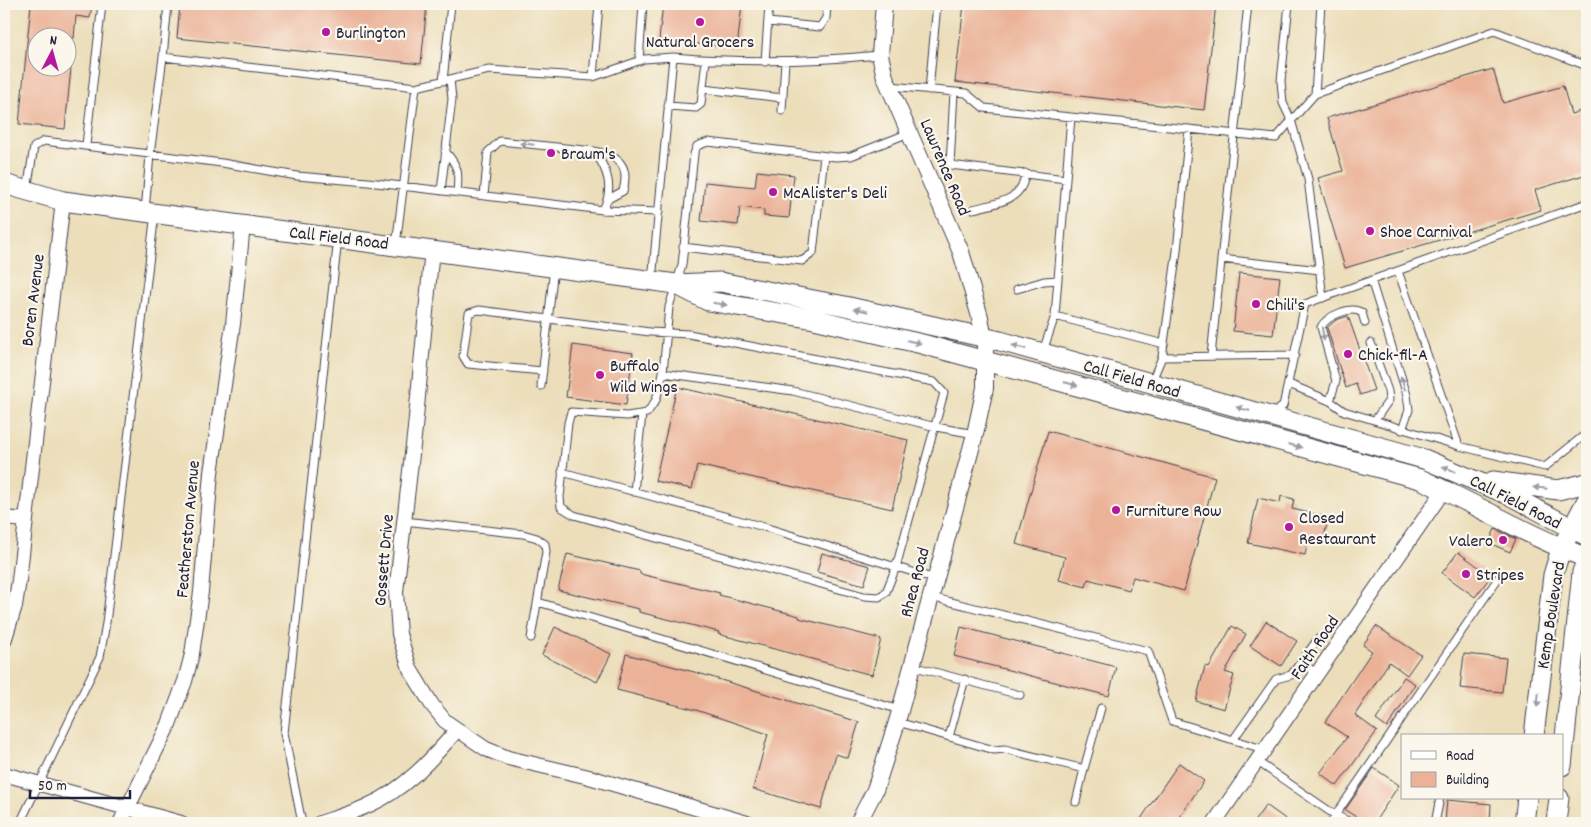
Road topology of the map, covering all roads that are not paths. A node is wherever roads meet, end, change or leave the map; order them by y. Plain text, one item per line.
1 (102, 4) edge
2 (168, 4) edge
3 (451, 4) edge
4 (599, 4) edge
5 (643, 4) edge
6 (769, 4) edge
7 (827, 4) edge
8 (884, 4) edge
9 (937, 4) edge
10 (1248, 4) edge
11 (1290, 4) edge
12 (1321, 4) edge
13 (768, 22) junction
14 (880, 55) junction
15 (164, 57) junction
16 (673, 57) junction
17 (706, 60) junction
18 (638, 61) junction
19 (785, 61) junction
20 (765, 62) junction
21 (1587, 66) edge
22 (593, 76) junction
23 (447, 80) junction
24 (889, 86) junction
25 (416, 87) junction
26 (703, 89) junction
27 (929, 90) junction
28 (954, 92) junction
29 (1315, 94) junction
30 (783, 98) junction
31 (668, 106) junction
32 (782, 111) dead end
33 (1071, 117) junction
34 (1292, 120) junction
35 (1189, 129) junction
36 (910, 133) junction
37 (1234, 134) junction
38 (86, 145) junction
39 (594, 151) junction
40 (445, 152) junction
41 (150, 155) junction
42 (824, 156) junction
43 (1025, 173) junction
44 (1066, 178) junction
45 (4, 184) edge
46 (404, 186) junction
47 (27, 190) junction
48 (441, 191) junction
49 (457, 193) junction
50 (484, 196) junction
51 (610, 198) junction
52 (63, 201) junction
53 (1587, 203) edge
54 (973, 209) dead end
55 (603, 210) junction
56 (150, 212) junction
57 (659, 212) junction
58 (243, 225) junction
59 (338, 237) junction
60 (396, 245) junction
61 (684, 247) junction
62 (432, 249) junction
63 (1221, 259) junction
64 (554, 267) junction
65 (1320, 270) junction
66 (1398, 271) junction
67 (1058, 280) junction
68 (1371, 280) junction
69 (652, 281) junction
70 (676, 284) junction
71 (1018, 289) dead end
72 (1323, 298) junction
73 (1055, 316) junction
74 (548, 317) junction
75 (1365, 323) dead end
76 (666, 331) junction
77 (1371, 343) dead end
78 (1164, 344) junction
79 (984, 348) junction
80 (1042, 353) junction
81 (1295, 355) junction
82 (1211, 356) junction
83 (1162, 357) junction
84 (543, 370) junction
85 (663, 373) junction
86 (1151, 383) junction
87 (1289, 384) junction
88 (541, 386) dead end
89 (1330, 401) junction
90 (1142, 404) junction
91 (642, 414) junction
92 (1270, 416) junction
93 (1375, 420) junction
94 (936, 427) junction
95 (1402, 430) junction
96 (1587, 433) edge
97 (976, 434) junction
98 (1265, 438) junction
99 (1459, 446) junction
100 (562, 472) junction
101 (1471, 478) junction
102 (1587, 483) edge
103 (1444, 490) junction
104 (634, 492) junction
105 (1587, 500) edge
106 (4, 518) edge
107 (26, 520) junction
108 (404, 522) junction
109 (1579, 532) edge
110 (1561, 549) junction
111 (1587, 559) edge
112 (896, 567) junction
113 (1499, 577) dead end
114 (936, 579) junction
115 (931, 597) junction
116 (538, 602) junction
117 (1587, 634) edge
118 (531, 638) dead end
119 (1318, 639) dead end
120 (4, 641) edge
121 (1300, 663) junction
122 (912, 666) junction
123 (1318, 674) junction
124 (964, 679) junction
125 (1572, 679) junction
126 (1020, 694) dead end
127 (1101, 708) dead end
128 (899, 716) junction
129 (457, 730) junction
130 (1534, 734) edge
131 (949, 737) junction
132 (1233, 740) junction
133 (1564, 749) edge
134 (1267, 750) junction
135 (1258, 762) junction
136 (1084, 769) junction
137 (4, 774) edge
138 (38, 784) junction
139 (1440, 800) edge
140 (1527, 800) edge
141 (1559, 800) edge
142 (1076, 802) dead end
143 (126, 808) junction
144 (1336, 815) junction
145 (20, 823) edge
146 (120, 823) edge
147 (181, 823) edge
148 (302, 823) edge
149 (320, 823) edge
150 (747, 823) edge
151 (858, 823) edge
152 (1214, 823) edge
153 (1330, 823) edge
154 (1352, 823) edge
155 (1435, 823) edge
156 (1524, 823) edge
157 (1556, 823) edge

1 - 38 lane
2 - 15 lane
3 - 23 lane
4 - 22 lane
5 - 18 lane
6 - 13 lane
7 - 13 lane
8 - 14 street, Lawrence Road
9 - 27 lane
10 - 37 lane
11 - 34 lane
12 - 29 lane
13 - 20 lane
14 - 19 lane
14 - 24 street, Lawrence Road
15 - 25 lane
15 - 41 lane
16 - 17 lane
16 - 18 lane
16 - 31 lane
17 - 20 lane
17 - 26 lane
18 - 22 lane
19 - 20 lane
19 - 30 lane
21 - 29 lane
22 - 23 lane
23 - 25 lane
23 - 40 lane
24 - 27 lane
24 - 36 street, Lawrence Road
25 - 46 lane
26 - 30 lane
26 - 31 lane
27 - 28 lane
28 - 33 lane
28 - 43 lane
29 - 34 lane
30 - 32 lane
31 - 57 lane
33 - 35 lane
33 - 44 lane
34 - 37 lane
34 - 65 lane
35 - 37 lane
35 - 78 lane
36 - 42 lane
36 - 79 street, Lawrence Road
37 - 63 lane
38 - 41 lane
38 - 47 lane
39 -> 50 lane
39 - 51 lane
39 - 51 lane
40 - 48 lane
40 - 49 lane
41 - 46 lane
41 - 56 lane
42 - 61 lane
42 - 61 lane
43 - 44 lane
43 - 54 lane
44 - 67 lane
45 - 47 main road, Call Field Road
46 - 48 lane
46 - 60 lane
47 - 52 main road, Call Field Road
48 - 49 lane
49 - 50 lane
50 - 55 lane
51 - 55 lane
52 - 56 main road, Call Field Road
52 - 107 street, Boren Avenue
53 - 66 lane
55 - 57 lane
56 - 58 main road, Call Field Road
56 - 138 lane
57 - 69 lane
58 - 59 main road, Call Field Road
58 - 143 street, Featherston Avenue
59 - 60 main road, Call Field Road
59 - 148 lane
60 - 62 main road, Call Field Road
61 - 70 lane
62 - 64 main road, Call Field Road
62 - 108 street, Gossett Drive
63 - 65 lane
63 - 82 lane
64 - 69 main road, Call Field Road
64 - 74 lane
65 - 72 lane
66 - 68 lane
66 - 99 lane
67 - 71 lane
67 - 73 lane
68 - 72 lane
95 -> 68 lane
69 - 70 main road, Call Field Road
70 - 76 lane
70 - 79 main road, Call Field Road
72 - 81 lane
73 - 78 lane
73 - 80 lane
74 - 76 lane
74 - 84 lane
74 - 84 lane
75 -> 89 lane
76 - 85 lane
76 - 94 lane
77 - 93 lane
78 - 83 lane
80 -> 79 main road, Call Field Road
79 -> 90 main road, Call Field Road
79 - 97 street, Rhea Road
80 - 86 main road, Call Field Road
81 - 82 lane
81 - 87 lane
82 - 83 lane
83 - 86 lane
84 - 88 lane
85 - 91 lane
85 - 94 lane
86 - 90 main road
92 -> 86 main road, Call Field Road
87 - 89 lane
87 - 92 lane
89 - 93 lane
90 - 98 main road, Call Field Road
91 - 100 lane
91 - 104 lane
92 - 98 main road
101 -> 92 main road, Call Field Road
93 - 95 lane
94 - 97 lane
94 - 112 lane
95 - 99 lane
96 - 99 lane
97 - 114 street, Rhea Road
98 -> 103 main road, Call Field Road
100 - 104 lane
100 - 112 lane
102 -> 101 main road
101 - 109 main road, Call Field Road
103 - 110 main road, Call Field Road
103 - 123 street, Faith Road
104 - 112 lane
105 - 109 main road, Kemp Boulevard
106 - 107 street
107 - 120 street, Boren Avenue
108 - 116 lane
108 - 129 street, Gossett Drive
109 - 110 main road, Kemp Boulevard
110 - 111 main road, Call Field Road
110 -> 130 main road, Kemp Boulevard
111 - 125 main road, Kemp Boulevard
112 - 114 lane
113 - 144 lane
114 - 115 street, Rhea Road
115 - 122 street, Rhea Road
115 - 132 lane
116 - 118 lane
116 - 128 lane
117 - 125 main road
119 - 121 lane
121 - 123 lane
121 - 132 lane
122 - 124 lane
122 - 128 street, Rhea Road
123 - 134 street, Faith Road
124 - 126 lane
124 - 131 lane
125 - 133 main road, Kemp Boulevard
127 - 136 lane
128 - 131 lane
128 - 151 street, Rhea Road
129 - 149 street
129 - 150 street, Gossett Drive
131 - 136 lane
132 - 134 lane
134 - 135 street, Faith Road
135 - 144 lane
135 - 152 street, Faith Road
136 - 142 lane
137 - 138 street
138 - 143 street
138 - 145 lane
139 - 155 lane
140 - 156 main road
141 - 157 main road
143 - 146 street, Featherston Avenue
143 - 147 street
144 - 153 lane
144 - 154 lane

